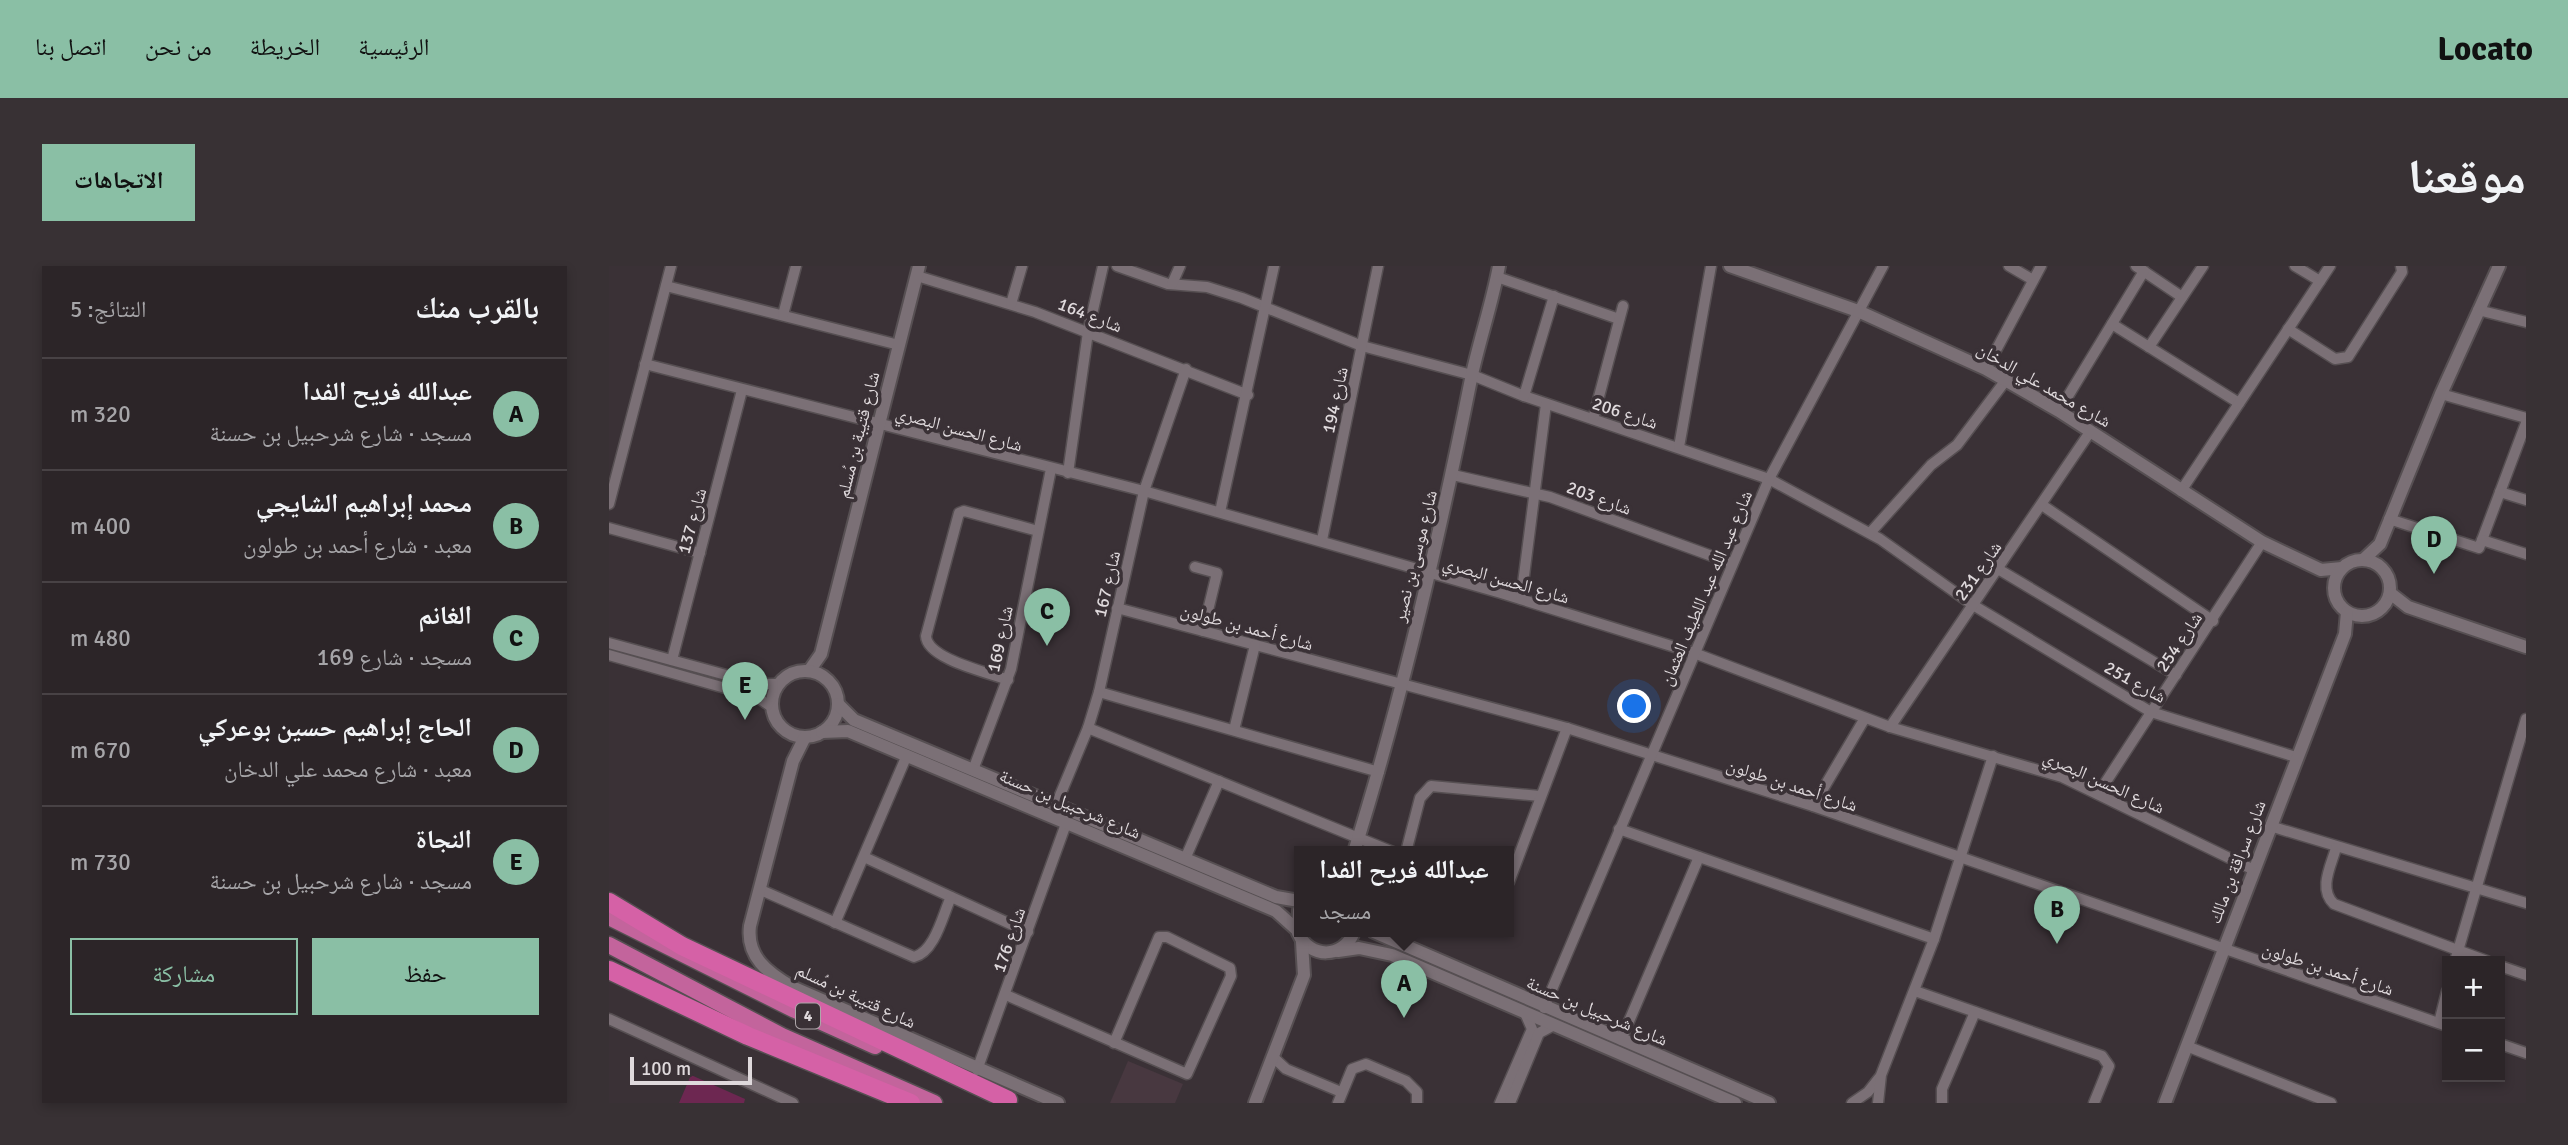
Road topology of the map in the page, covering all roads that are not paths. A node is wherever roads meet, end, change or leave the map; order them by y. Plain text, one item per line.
1 (671, 266) edge
2 (796, 266) edge
3 (1022, 266) edge
4 (1103, 266) edge
5 (1117, 266) edge
6 (1179, 266) edge
7 (1274, 266) edge
8 (1378, 266) edge
9 (1711, 266) edge
10 (1730, 266) edge
11 (1883, 266) edge
12 (2009, 266) edge
13 (2041, 266) edge
14 (2203, 266) edge
15 (2295, 266) edge
16 (2330, 266) edge
17 (2402, 266) edge
18 (2499, 266) edge
19 (2140, 269) edge
20 (918, 271) edge
21 (1763, 271) edge
22 (1498, 272) edge
23 (2033, 280) junction
24 (2320, 281) junction
25 (1173, 284) junction
26 (666, 286) junction
27 (1554, 296) junction
28 (2182, 297) junction
29 (1011, 304) junction
30 (1623, 306) dead end
31 (1265, 308) junction
32 (2478, 310) junction
33 (1858, 312) junction
34 (783, 315) junction
35 (1619, 319) junction
36 (2526, 322) edge
37 (2112, 324) junction
38 (2288, 329) junction
39 (1088, 332) junction
40 (899, 345) junction
41 (1362, 346) junction
42 (2149, 347) junction
43 (645, 364) junction
44 (1186, 369) junction
45 (1986, 369) junction
46 (1472, 376) junction
47 (2006, 380) junction
48 (742, 390) junction
49 (2441, 394) junction
50 (1248, 395) junction
51 (1524, 396) junction
52 (2239, 403) junction
53 (1546, 404) junction
54 (2059, 411) junction
55 (1593, 419) junction
56 (2526, 420) edge
57 (879, 424) junction
58 (2090, 432) junction
59 (1679, 447) junction
60 (1051, 469) junction
61 (1068, 473) junction
62 (1453, 475) junction
63 (1769, 479) junction
64 (1144, 491) junction
65 (2181, 491) junction
66 (2500, 492) junction
67 (1534, 493) junction
68 (2526, 500) edge
69 (609, 504) edge
70 (2042, 505) junction
71 (1220, 512) junction
72 (2389, 519) junction
73 (609, 528) edge
74 (1038, 531) junction
75 (1870, 533) junction
76 (1322, 540) junction
77 (2262, 542) junction
78 (2380, 544) junction
79 (2480, 545) junction
80 (700, 553) junction
81 (2526, 554) edge
82 (2364, 560) junction
83 (1731, 563) junction
84 (1195, 567) dead end
85 (2342, 568) junction
86 (2382, 568) junction
87 (1999, 569) junction
88 (2321, 570) junction
89 (1431, 575) junction
90 (2334, 587) junction
91 (2390, 593) junction
92 (1521, 599) junction
93 (1973, 605) junction
94 (2408, 607) junction
95 (1117, 608) junction
96 (2383, 608) junction
97 (2347, 612) junction
98 (2363, 616) junction
99 (2213, 621) junction
100 (1203, 631) junction
101 (2346, 634) junction
102 (609, 643) edge
103 (1255, 645) junction
104 (2526, 647) edge
105 (1694, 653) junction
106 (821, 654) junction
107 (609, 655) edge
108 (672, 660) junction
109 (809, 671) junction
110 (2176, 675) junction
111 (827, 679) junction
112 (1008, 680) junction
113 (1402, 683) junction
114 (779, 684) junction
115 (1099, 692) junction
116 (838, 704) junction
117 (773, 708) junction
118 (2151, 712) junction
119 (1865, 718) junction
120 (2526, 719) edge
121 (1890, 727) junction
122 (1088, 728) junction
123 (1567, 728) junction
124 (1234, 730) junction
125 (788, 732) junction
126 (821, 732) junction
127 (805, 737) junction
128 (907, 755) junction
129 (1652, 756) junction
130 (1993, 756) junction
131 (2297, 757) junction
132 (793, 761) junction
133 (973, 770) junction
134 (1379, 772) junction
135 (1219, 781) junction
136 (2098, 794) junction
137 (1540, 796) junction
138 (1056, 805) junction
139 (1813, 806) junction
140 (1067, 821) junction
141 (2270, 826) junction
142 (1619, 829) junction
143 (1358, 838) junction
144 (1356, 846) edge
145 (1378, 846) edge
146 (1407, 846) edge
147 (2336, 848) junction
148 (864, 857) junction
149 (1699, 857) junction
150 (1959, 858) junction
151 (1185, 859) junction
152 (1514, 867) edge
153 (2254, 870) junction
154 (2476, 889) junction
155 (761, 890) junction
156 (951, 897) junction
157 (1294, 900) edge
158 (609, 902) edge
159 (2526, 903) edge
160 (609, 917) edge
161 (835, 923) junction
162 (1294, 927) edge
163 (1028, 932) junction
164 (1300, 937) edge
165 (1352, 937) edge
166 (1385, 937) edge
167 (1934, 939) junction
168 (1303, 942) junction
169 (609, 945) edge
170 (2222, 950) junction
171 (1336, 951) junction
172 (2457, 956) edge
173 (2505, 968) edge
174 (609, 970) edge
175 (1304, 975) junction
176 (2526, 975) edge
177 (1915, 991) junction
178 (1006, 995) junction
179 (1544, 1008) junction
180 (1525, 1012) junction
181 (1976, 1012) junction
182 (609, 1019) edge
183 (2442, 1024) edge
184 (1554, 1025) junction
185 (1621, 1040) junction
186 (1114, 1043) junction
187 (2505, 1046) edge
188 (2189, 1047) junction
189 (778, 1048) junction
190 (2526, 1053) edge
191 (1273, 1057) junction
192 (977, 1070) junction
193 (1881, 1074) junction
194 (1341, 1092) junction
195 (2308, 1099) edge
196 (1011, 1102) edge
197 (793, 1103) edge
198 (881, 1103) edge
199 (911, 1103) edge
200 (934, 1103) edge
201 (1058, 1103) edge
202 (1255, 1103) edge
203 (1338, 1103) edge
204 (1417, 1103) edge
205 (1500, 1103) edge
206 (1510, 1103) edge
207 (1735, 1103) edge
208 (1769, 1103) edge
209 (1851, 1103) edge
210 (1878, 1103) edge
211 (1942, 1103) edge
212 (2094, 1103) edge
213 (2165, 1103) edge
214 (2331, 1103) edge

1 - 26 street
2 - 34 street
3 - 29 street
4 - 39 street
5 - 25 street, شارع 206
6 - 25 street
7 - 31 street
8 - 41 street, شارع 194
9 - 59 street
10 - 21 street, شارع محمد علي الدخان
11 - 33 street, شارع عبد الله عبد اللطيف العثمان
12 - 23 street
13 - 23 street
14 - 28 street
15 - 24 street
16 - 24 street
17 - 38 street
18 - 32 street
19 - 28 street
19 - 37 street
20 - 29 street, شارع 164
20 - 40 street, شارع قتيبة بن مُسلم
21 - 33 street, شارع محمد علي الدخان
22 - 27 street
22 - 46 street, شارع موسى بن نصير
23 - 45 street
24 - 38 street
25 - 31 street, شارع 206
26 - 34 street
26 - 43 street
27 - 35 street
27 - 51 street
28 - 42 street
29 - 39 street, شارع 164
30 - 35 street
31 - 41 street, شارع 206
31 - 50 street
32 - 36 street
32 - 49 street
33 - 45 street, شارع محمد علي الدخان
33 - 63 street, شارع عبد الله عبد اللطيف العثمان
34 - 40 street
35 - 55 street
37 - 42 street
37 - 54 street
38 - 52 street
39 - 44 street, شارع 164
39 - 61 street
40 - 57 street, شارع قتيبة بن مُسلم
41 - 46 street, شارع 206
41 - 76 street, شارع 194
42 - 52 street
43 - 48 street, شارع الحسن البصري
43 - 69 street
44 - 50 street, شارع 164
44 - 64 street, شارع 167
45 - 47 street, شارع محمد علي الدخان
46 - 51 street, شارع 206
46 - 62 street, شارع موسى بن نصير
47 - 54 street, شارع محمد علي الدخان
47 - 75 street
48 - 57 street, شارع الحسن البصري
48 - 80 street, شارع 137
49 - 56 street
49 - 72 street
50 - 71 street
51 - 53 street, شارع 206
52 - 65 street
53 - 55 street, شارع 206
53 - 67 street
54 - 58 street, شارع محمد علي الدخان
55 - 59 street, شارع 206
56 - 66 street
57 - 60 street, شارع الحسن البصري
57 - 106 street, شارع قتيبة بن مُسلم
58 - 65 street, شارع محمد علي الدخان
58 - 70 street, شارع 231
59 - 63 street, شارع 206
60 - 61 street, شارع الحسن البصري
60 - 74 street, شارع 169
61 - 64 street, شارع الحسن البصري
62 - 67 street, شارع 203
62 - 89 street, شارع موسى بن نصير
63 - 75 street, شارع 206
63 - 83 street, شارع عبد الله عبد اللطيف العثمان
64 - 71 street, شارع الحسن البصري
64 - 95 street, شارع 167
65 - 77 street, شارع محمد علي الدخان
66 - 68 street
66 - 79 street
67 - 83 street, شارع 203
67 - 92 street
70 - 87 street, شارع 231
70 - 99 street
71 - 76 street, شارع الحسن البصري
72 - 78 street
72 - 79 street
73 - 80 street
74 - 112 street, شارع 169
74 - 112 street
75 - 93 street, شارع 251
76 - 89 street, شارع الحسن البصري
77 - 88 street, شارع محمد علي الدخان
77 - 99 street, شارع 254
78 - 82 street
78 - 86 street
79 - 81 street
80 - 108 street, شارع 137
82 - 85 street
82 - 86 street
83 - 105 street, شارع عبد الله عبد اللطيف العثمان
84 - 100 street
85 - 88 street
85 - 90 street
86 - 91 street
87 - 93 street, شارع 231
87 - 110 street
88 - 90 street, شارع محمد علي الدخان
89 - 92 street, شارع الحسن البصري
89 - 113 street, شارع موسى بن نصير
90 - 97 street
91 - 94 street
91 - 96 street
92 - 105 street, شارع الحسن البصري
93 - 118 street, شارع 251
93 - 121 street, شارع 231
94 - 96 street
94 - 104 street
95 - 100 street, شارع أحمد بن طولون
95 - 115 street, شارع 167
96 - 98 street
97 - 98 street
97 - 101 street, شارع سراقة بن مالك
98 - 101 street, شارع سراقة بن مالك
99 - 110 street, شارع 254
100 - 103 street, شارع أحمد بن طولون
101 - 131 street, شارع سراقة بن مالك
102 - 108 street
103 - 113 street, شارع أحمد بن طولون
103 - 124 street
105 - 119 street, شارع الحسن البصري
105 - 129 street, شارع عبد الله عبد اللطيف العثمان
106 - 109 street, شارع قتيبة بن مُسلم
106 - 111 street, شارع قتيبة بن مُسلم
107 - 117 street
108 - 114 street
109 - 111 street
109 - 114 street
110 - 118 street, شارع 254
111 - 116 street
112 - 133 street, شارع 169
113 - 123 street, شارع أحمد بن طولون
113 - 134 street, شارع موسى بن نصير
114 - 117 street
115 - 122 street, شارع 167
115 - 124 street
116 - 126 street
116 - 133 street, شارع شرحبيل بن حسنة
117 - 125 street
118 - 131 street, شارع 251
118 - 136 street, شارع 254
119 - 121 street, شارع الحسن البصري
119 - 139 street
120 - 154 street
121 - 130 street, شارع الحسن البصري
122 - 135 street
122 - 138 street, شارع 167
123 - 129 street, شارع أحمد بن طولون
123 - 137 street
124 - 134 street
125 - 127 street
125 - 132 street, شارع قتيبة بن مُسلم
126 - 127 street
126 - 128 street, شارع شرحبيل بن حسنة
127 - 132 street, شارع قتيبة بن مُسلم
128 - 140 street, شارع شرحبيل بن حسنة
128 - 148 street
129 - 139 street, شارع أحمد بن طولون
129 - 142 street, شارع عبد الله عبد اللطيف العثمان
130 - 136 street, شارع الحسن البصري
130 - 150 street
131 - 141 street, شارع سراقة بن مالك
132 - 155 street, شارع قتيبة بن مُسلم
133 - 138 street, شارع شرحبيل بن حسنة
134 - 143 street, شارع موسى بن نصير
135 - 143 street
135 - 151 street
136 - 153 street, شارع الحسن البصري
137 - 146 street
137 - 152 street
138 - 151 street, شارع شرحبيل بن حسنة
139 - 150 street, شارع أحمد بن طولون
140 - 162 street, شارع شرحبيل بن حسنة
140 - 163 street, شارع 176
141 - 147 street
141 - 153 street, شارع سراقة بن مالك
142 - 149 street
142 - 179 street, شارع عبد الله عبد اللطيف العثمان
143 - 144 street, شارع موسى بن نصير
143 - 145 street
147 - 154 street
147 - 172 street
148 - 156 street
148 - 161 street
149 - 167 street
149 - 185 street
150 - 167 street
150 - 170 street, شارع أحمد بن طولون
151 - 157 street, شارع شرحبيل بن حسنة
153 - 170 street, شارع سراقة بن مالك
154 - 159 street
154 - 172 street
155 - 161 street
155 - 192 street, شارع قتيبة بن مُسلم
156 - 161 street
156 - 163 street
158 - 196 highway
160 - 196 highway, 4
163 - 178 street, شارع 176
164 - 168 street
165 - 171 street
166 - 179 street, شارع شرحبيل بن حسنة
167 - 177 street
168 - 171 street, شارع شرحبيل بن حسنة
168 - 175 street
169 - 200 highway, 4
170 - 183 street, شارع أحمد بن طولون
170 - 188 street, شارع سراقة بن مالك
171 - 175 street
171 - 180 street, شارع شرحبيل بن حسنة
173 - 176 street
174 - 189 highway
175 - 191 street
177 - 181 street
177 - 193 street
178 - 186 street
178 - 192 street, شارع 176
179 - 185 street, شارع شرحبيل بن حسنة
180 - 184 street, شارع شرحبيل بن حسنة
180 - 205 street
181 - 211 street
181 - 212 street
182 - 197 street
184 - 206 street
184 - 207 street, شارع شرحبيل بن حسنة
185 - 208 street, شارع شرحبيل بن حسنة
186 - 186 street
187 - 190 street
188 - 195 street
188 - 213 street, شارع سراقة بن مالك
189 - 198 highway
189 - 199 highway
191 - 194 street
191 - 202 street
192 - 201 street, شارع قتيبة بن مُسلم
193 - 209 street
193 - 210 street
194 - 203 street
194 - 204 street
195 - 214 street

